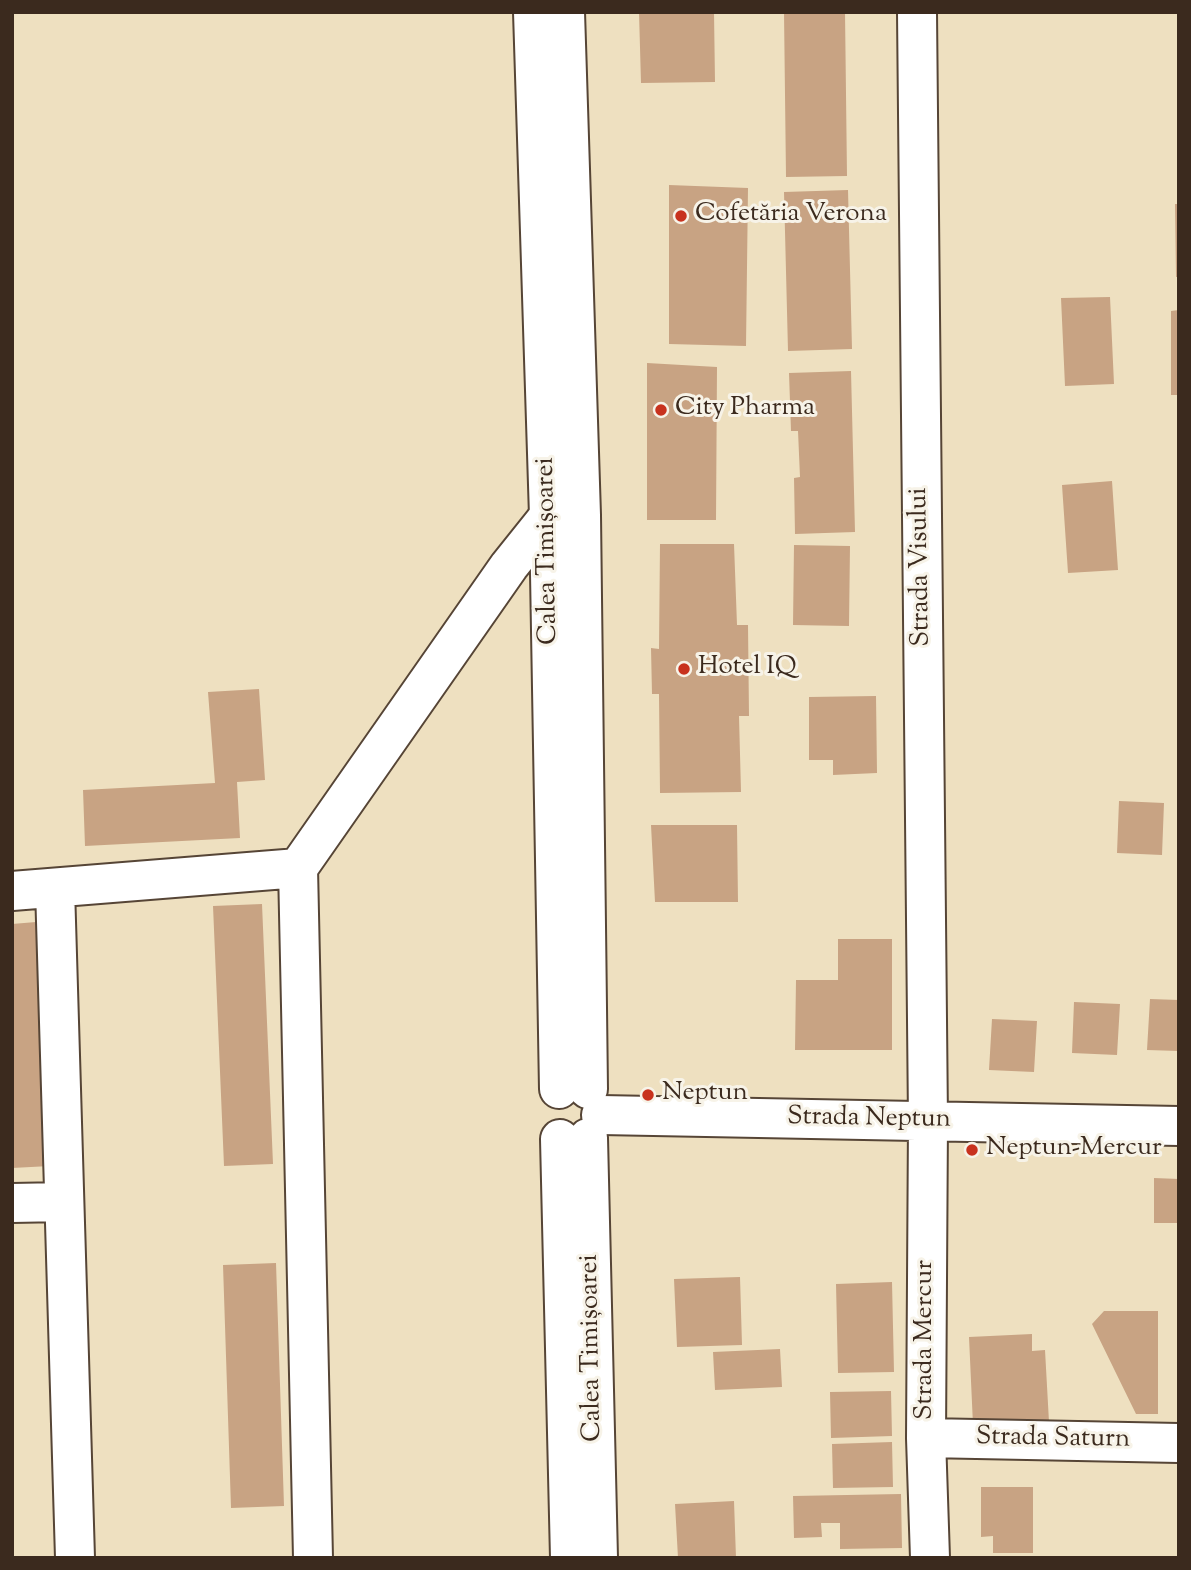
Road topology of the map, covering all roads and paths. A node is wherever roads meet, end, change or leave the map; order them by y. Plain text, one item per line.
1 (533, 12) edge
2 (565, 12) edge
3 (917, 12) edge
4 (549, 516) junction
5 (298, 868) junction
6 (55, 888) junction
7 (12, 891) edge
8 (579, 1114) junction
9 (928, 1121) junction
10 (1179, 1125) edge
11 (64, 1202) junction
12 (12, 1203) edge
13 (926, 1438) junction
14 (1179, 1443) edge
15 (75, 1558) edge
16 (313, 1558) edge
17 (570, 1558) edge
18 (598, 1558) edge
19 (930, 1558) edge

1 - 4 main road, Calea Timișoarei
2 - 8 main road, Calea Timișoarei
3 - 9 main road, Strada Visului
4 - 5 main road
4 - 8 main road, Calea Timișoarei
5 - 6 main road
5 - 16 main road
6 - 7 main road
6 - 11 main road
8 - 9 main road, Strada Neptun
8 - 17 main road, Calea Timișoarei
8 - 18 main road, Calea Timișoarei
9 - 10 main road, Strada Neptun
9 - 13 main road, Strada Mercur
11 - 12 main road
11 - 15 main road
13 - 14 main road, Strada Saturn
13 - 19 main road, Strada Mercur

